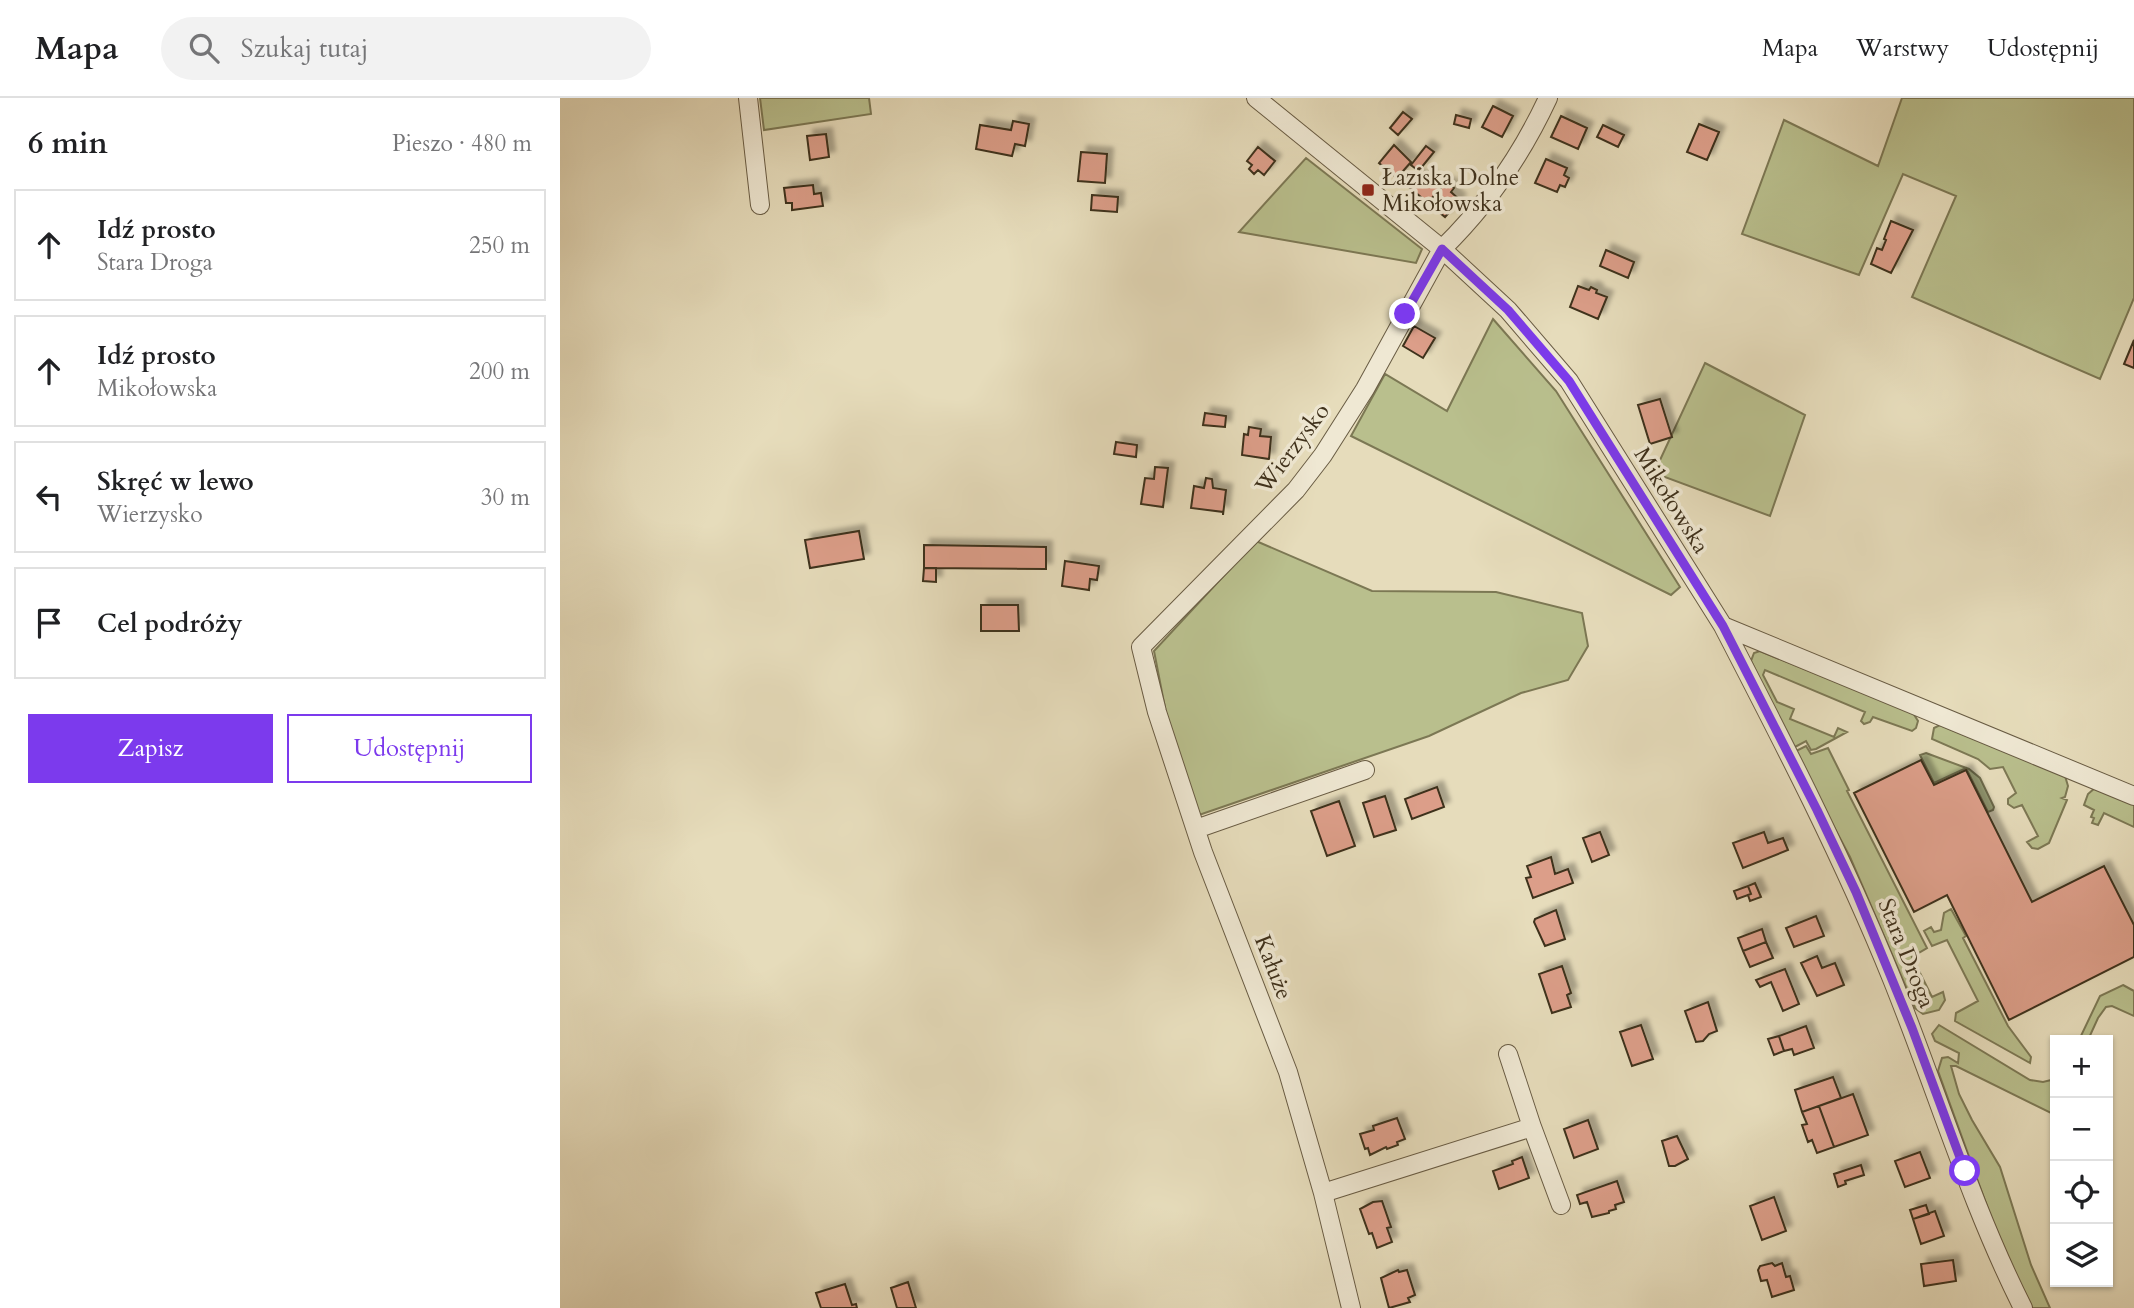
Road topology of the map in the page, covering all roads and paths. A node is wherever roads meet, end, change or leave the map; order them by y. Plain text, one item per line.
1 (748, 98) edge
2 (1256, 98) edge
3 (1548, 98) edge
4 (760, 205) dead end
5 (1442, 249) junction
6 (1723, 626) junction
7 (1141, 647) joint
8 (1365, 770) dead end
9 (2134, 796) edge
10 (1196, 829) junction
11 (1508, 1054) dead end
12 (1532, 1127) junction
13 (1323, 1193) junction
14 (1560, 1205) dead end
15 (1351, 1308) edge
16 (2023, 1308) edge

1 - 4 street
2 - 5 street, Mikołowska
3 - 5 street, Wierzysko
5 - 6 street, Mikołowska
5 - 7 street, Wierzysko
6 - 9 street
6 - 16 street, Stara Droga
7 - 10 street, Kałuże
8 - 10 street
10 - 13 street, Kałuże
11 - 12 street
12 - 13 street
12 - 14 street
13 - 15 street, Kałuże

